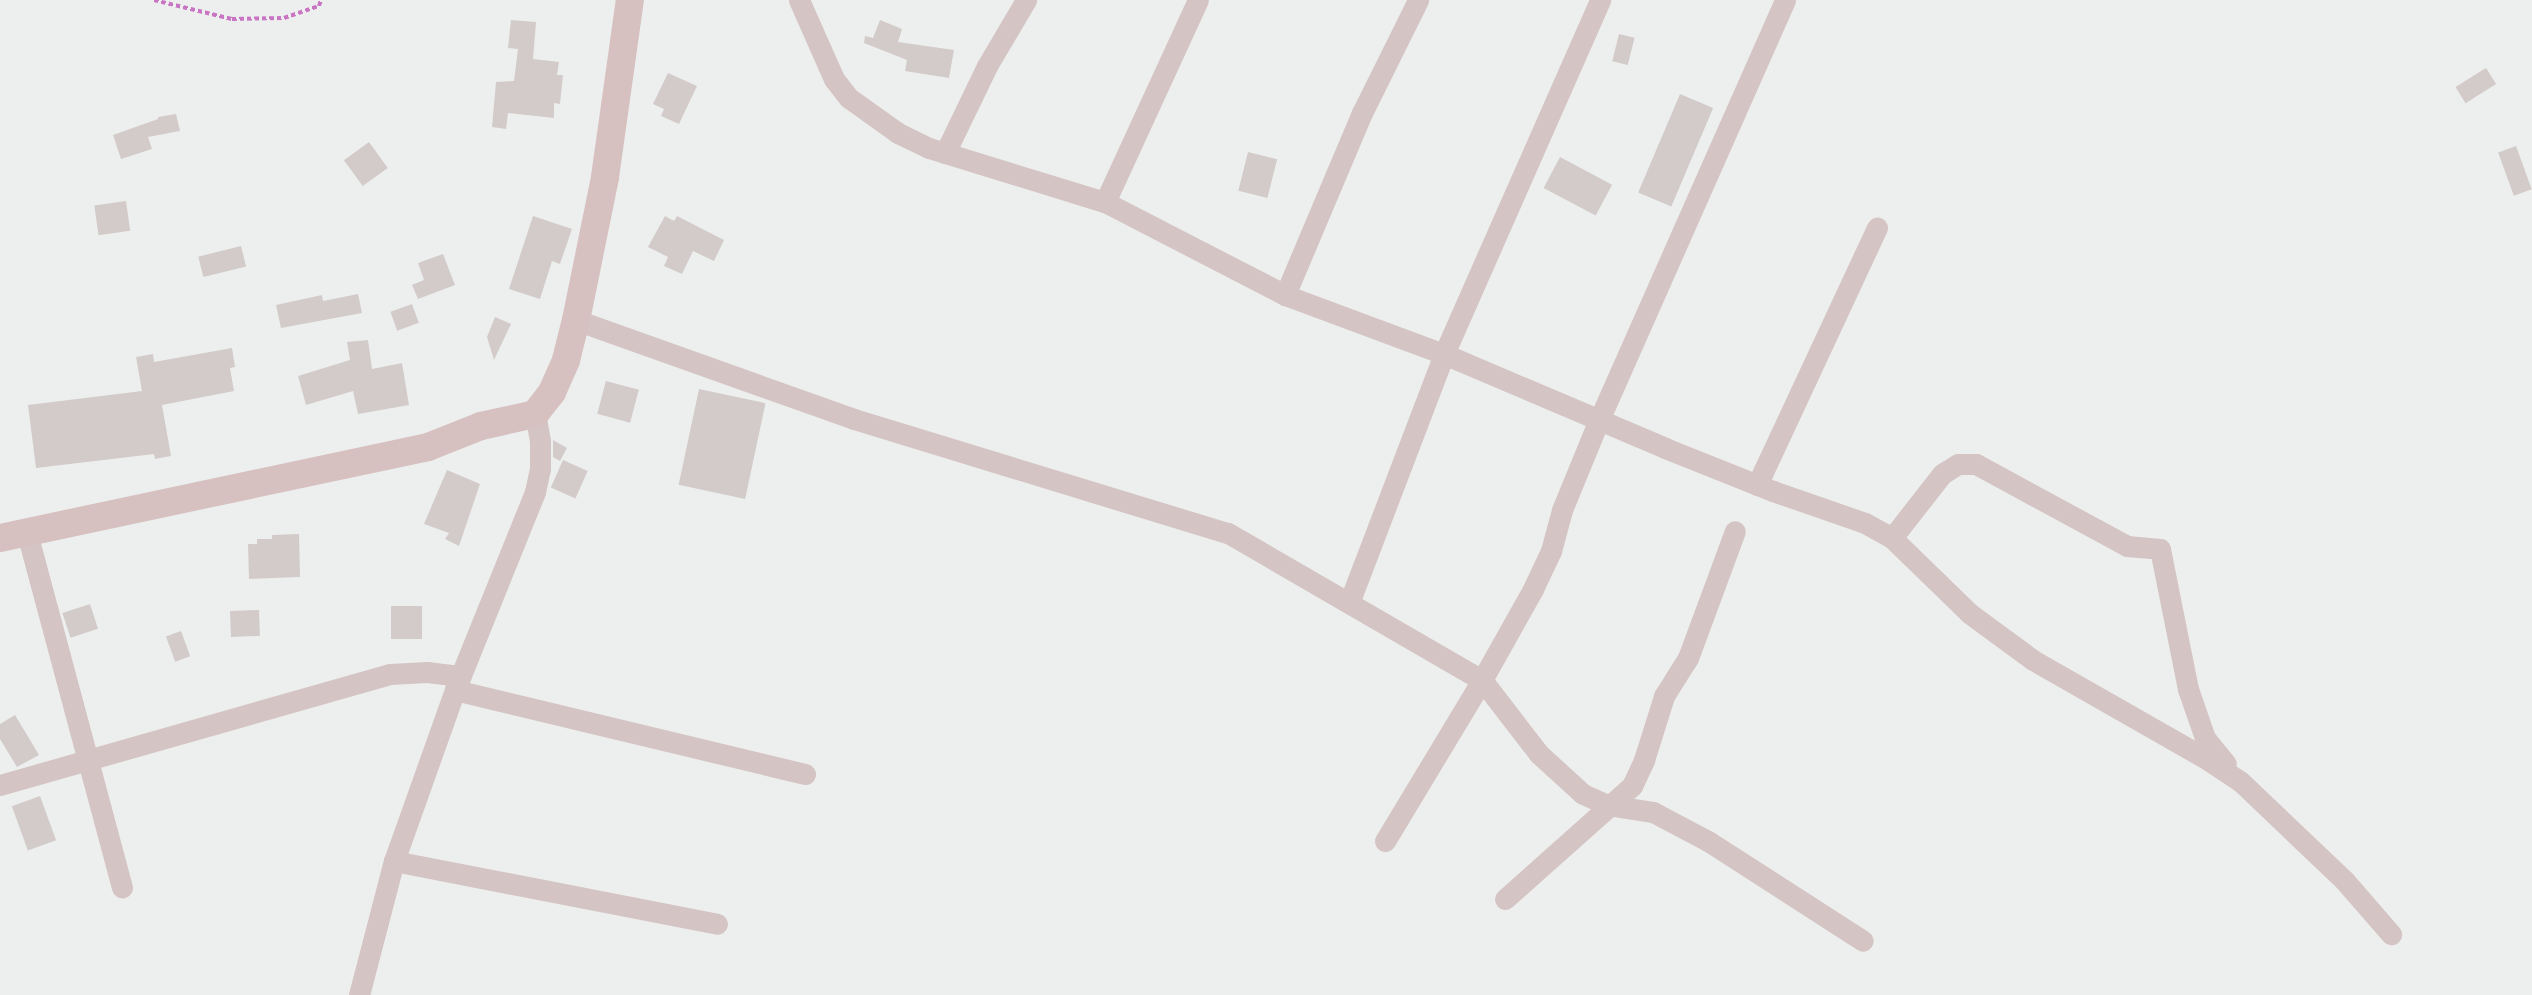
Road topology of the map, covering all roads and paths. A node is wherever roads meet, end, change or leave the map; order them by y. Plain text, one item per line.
1 (154, 0) edge
2 (321, 0) edge
3 (630, 0) edge
4 (799, 0) edge
5 (1026, 0) edge
6 (1198, 0) edge
7 (1418, 0) edge
8 (1600, 0) edge
9 (1785, 0) edge
10 (945, 153) junction
11 (1105, 202) junction
12 (1877, 228) dead end
13 (1285, 295) junction
14 (576, 320) junction
15 (1444, 354) junction
16 (535, 414) junction
17 (1599, 420) junction
18 (1756, 484) junction
19 (1735, 531) dead end
20 (14, 536) edge
21 (1892, 538) junction
22 (1349, 603) junction
23 (1482, 680) junction
24 (458, 683) junction
25 (88, 762) junction
26 (805, 774) dead end
27 (2241, 783) junction
28 (0, 785) edge
29 (1608, 805) junction
30 (1385, 841) dead end
31 (394, 861) junction
32 (122, 888) dead end
33 (1504, 899) dead end
34 (717, 924) dead end
35 (2391, 934) dead end
36 (1863, 941) dead end
37 (358, 995) edge

1 - 2 path
3 - 14 main road
4 - 10 street
5 - 10 street
6 - 11 street
7 - 13 street
8 - 15 street
9 - 17 street
10 - 11 street
11 - 13 street
12 - 18 street
13 - 15 street
14 - 16 main road
14 - 22 street
15 - 17 street
15 - 22 street
16 - 20 main road
16 - 24 street
17 - 18 street
17 - 23 street
18 - 21 street
19 - 29 street
20 - 25 street
21 - 27 street
21 - 27 street
22 - 23 street
23 - 29 street
23 - 30 street
24 - 25 street
24 - 26 street
24 - 31 street
25 - 28 street
25 - 32 street
27 - 35 street
29 - 33 street
29 - 36 street
31 - 34 street
31 - 37 street

